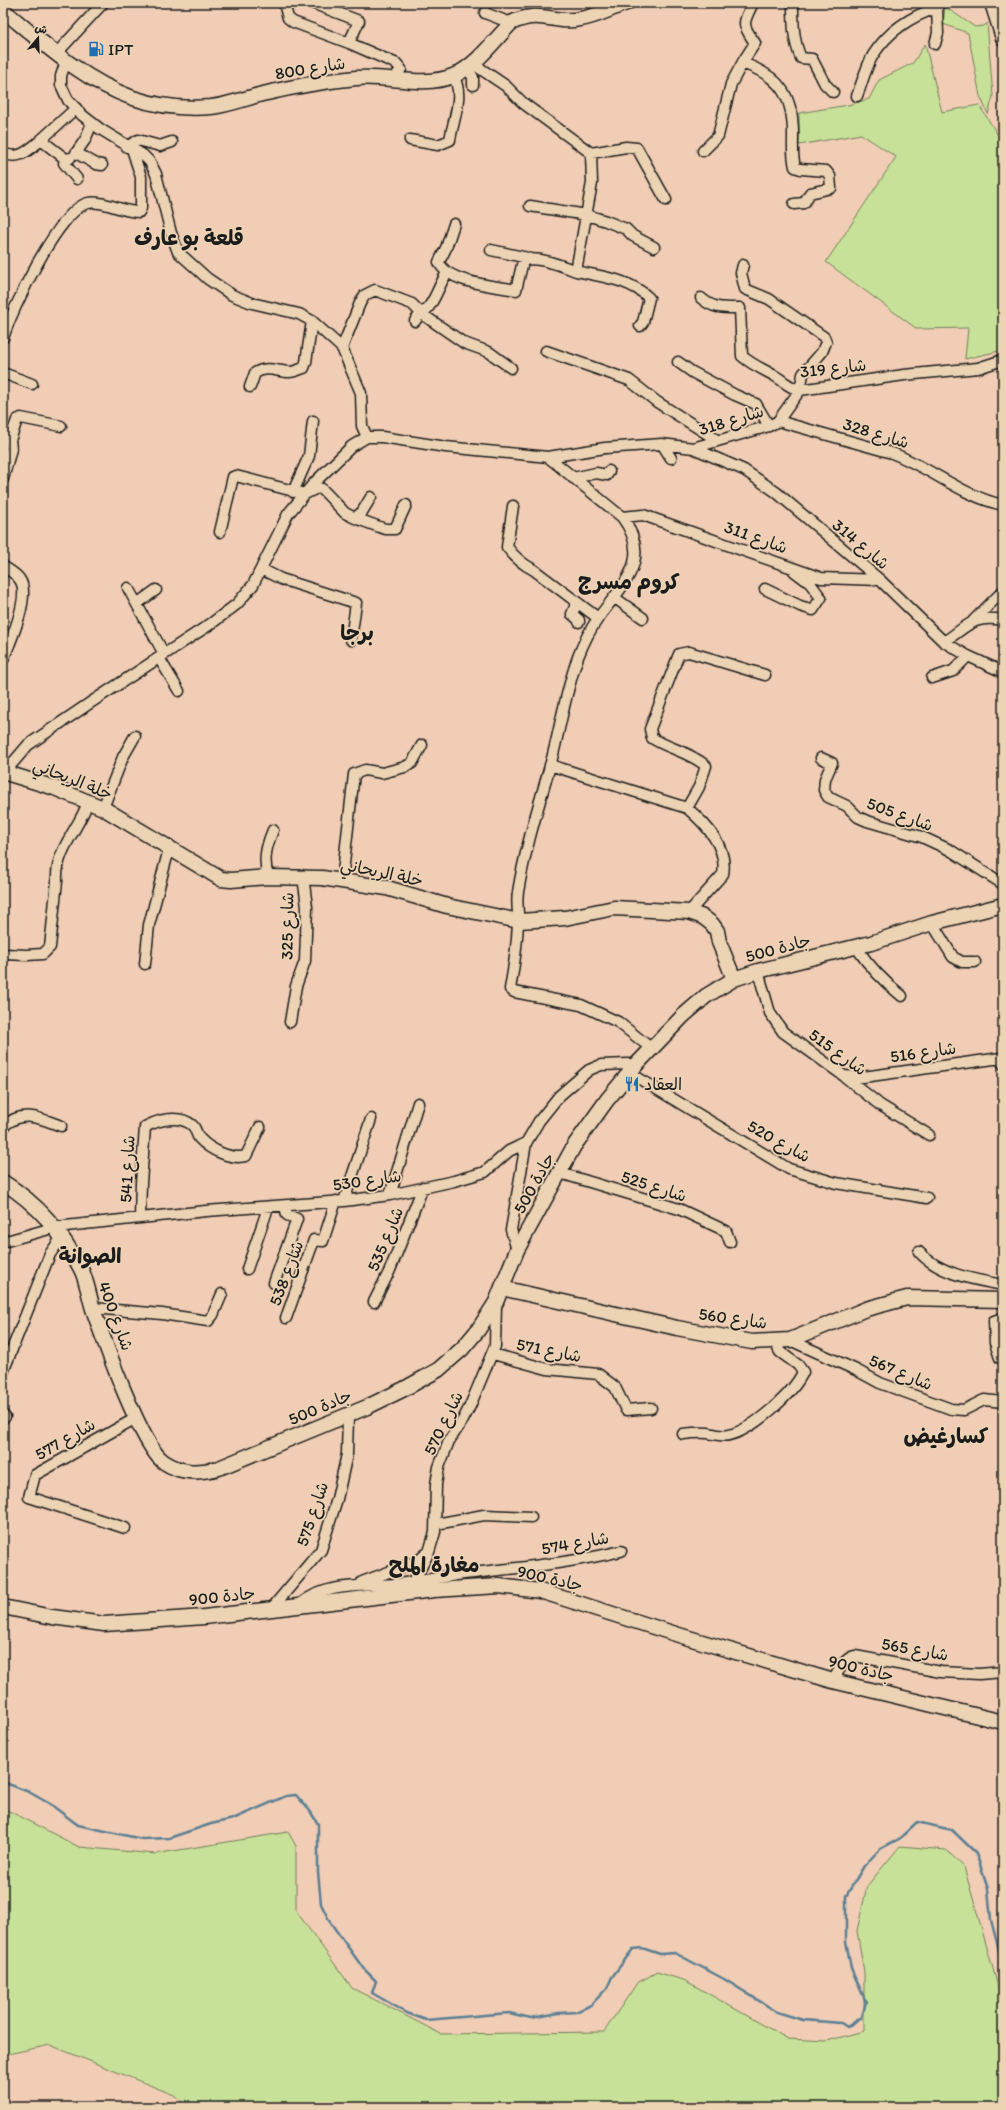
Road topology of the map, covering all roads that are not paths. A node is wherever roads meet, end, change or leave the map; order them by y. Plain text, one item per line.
1 (102, 3) edge
2 (312, 3) edge
3 (627, 3) edge
4 (753, 3) edge
5 (793, 3) edge
6 (992, 3) edge
7 (285, 6) dead end
8 (938, 6) edge
9 (3, 10) edge
10 (485, 13) dead end
11 (511, 23) junction
12 (1003, 38) edge
13 (349, 43) junction
14 (935, 44) dead end
15 (61, 57) junction
16 (744, 60) junction
17 (469, 65) junction
18 (453, 76) junction
19 (394, 79) junction
20 (473, 85) dead end
21 (833, 92) dead end
22 (857, 96) dead end
23 (76, 108) junction
24 (92, 123) junction
25 (41, 140) junction
26 (410, 140) dead end
27 (172, 142) dead end
28 (130, 148) junction
29 (703, 151) dead end
30 (3, 152) edge
31 (76, 153) junction
32 (591, 153) junction
33 (67, 160) junction
34 (102, 165) dead end
35 (77, 179) dead end
36 (666, 200) dead end
37 (794, 204) dead end
38 (530, 206) dead end
39 (587, 215) junction
40 (454, 224) dead end
41 (654, 247) dead end
42 (491, 250) dead end
43 (528, 258) junction
44 (743, 265) dead end
45 (576, 271) junction
46 (447, 273) junction
47 (701, 298) dead end
48 (418, 317) junction
49 (312, 321) junction
50 (640, 326) dead end
51 (3, 338) edge
52 (342, 348) junction
53 (546, 351) dead end
54 (1003, 360) edge
55 (678, 362) dead end
56 (511, 368) dead end
57 (3, 374) edge
58 (32, 384) dead end
59 (250, 386) dead end
60 (800, 390) junction
61 (313, 421) dead end
62 (774, 424) junction
63 (61, 426) dead end
64 (367, 437) junction
65 (718, 440) junction
66 (662, 444) junction
67 (693, 448) junction
68 (548, 457) junction
69 (671, 458) dead end
70 (609, 470) dead end
71 (573, 478) junction
72 (3, 479) edge
73 (293, 492) junction
74 (305, 494) junction
75 (371, 497) dead end
76 (406, 505) dead end
77 (1003, 505) edge
78 (513, 506) dead end
79 (622, 517) junction
80 (355, 518) junction
81 (220, 532) dead end
82 (3, 566) edge
83 (786, 566) junction
84 (261, 568) junction
85 (880, 580) junction
86 (128, 588) dead end
87 (766, 589) dead end
88 (156, 590) dead end
89 (1003, 591) edge
90 (614, 598) junction
91 (577, 602) junction
92 (138, 603) junction
93 (598, 618) junction
94 (643, 618) dead end
95 (1003, 620) edge
96 (973, 621) junction
97 (579, 622) dead end
98 (351, 640) dead end
99 (944, 642) junction
100 (161, 656) junction
101 (968, 656) junction
102 (3, 660) edge
103 (1003, 672) edge
104 (764, 675) dead end
105 (932, 678) dead end
106 (179, 691) dead end
107 (135, 736) dead end
108 (422, 745) dead end
109 (821, 758) dead end
110 (550, 765) junction
111 (4, 772) edge
112 (88, 802) junction
113 (103, 808) junction
114 (687, 808) junction
115 (274, 830) dead end
116 (169, 849) junction
117 (304, 876) junction
118 (268, 877) junction
119 (342, 881) junction
120 (1003, 884) edge
121 (1003, 905) edge
122 (689, 912) junction
123 (519, 921) junction
124 (932, 923) junction
125 (856, 947) junction
126 (3, 954) edge
127 (975, 962) dead end
128 (145, 964) dead end
129 (758, 972) junction
130 (734, 979) junction
131 (902, 996) dead end
132 (290, 1022) dead end
133 (652, 1049) junction
134 (1003, 1064) edge
135 (633, 1070) junction
136 (844, 1076) junction
137 (418, 1103) dead end
138 (370, 1119) dead end
139 (61, 1126) dead end
140 (3, 1127) edge
141 (260, 1127) dead end
142 (929, 1135) dead end
143 (526, 1143) junction
144 (560, 1173) junction
145 (3, 1182) edge
146 (424, 1188) junction
147 (390, 1195) junction
148 (927, 1198) dead end
149 (340, 1201) junction
150 (285, 1206) junction
151 (268, 1208) junction
152 (140, 1218) junction
153 (59, 1232) junction
154 (3, 1242) edge
155 (730, 1242) dead end
156 (517, 1250) junction
157 (919, 1252) dead end
158 (246, 1269) dead end
159 (274, 1283) dead end
160 (1003, 1285) edge
161 (502, 1288) junction
162 (222, 1294) dead end
163 (1003, 1300) edge
164 (374, 1302) dead end
165 (496, 1302) junction
166 (93, 1308) junction
167 (286, 1318) dead end
168 (1003, 1318) edge
169 (790, 1340) junction
170 (775, 1342) junction
171 (492, 1354) junction
172 (1003, 1359) edge
173 (3, 1372) edge
174 (1003, 1402) edge
175 (651, 1408) dead end
176 (348, 1415) junction
177 (136, 1418) junction
178 (683, 1434) dead end
179 (530, 1517) dead end
180 (436, 1524) junction
181 (125, 1528) dead end
182 (621, 1551) dead end
183 (429, 1552) junction
184 (440, 1578) junction
185 (414, 1581) junction
186 (348, 1586) junction
187 (300, 1604) junction
188 (3, 1607) edge
189 (272, 1608) junction
190 (1003, 1672) edge
191 (833, 1680) junction
192 (1003, 1722) edge

1 - 15 street
2 - 13 street
3 - 11 main road, شارع 800
4 - 16 street
5 - 21 street
6 - 12 main road
7 - 13 street
8 - 14 street
8 - 22 street
9 - 15 main road, شارع 800
10 - 11 street
11 - 17 main road, شارع 800
13 - 19 street
15 - 19 main road, شارع 800
15 - 23 street
16 - 29 street
16 - 37 street
17 - 18 main road, شارع 800
17 - 20 street
17 - 32 street
18 - 19 main road, شارع 800
18 - 26 street
23 - 24 street
23 - 25 street
24 - 28 street
24 - 31 street
25 - 30 street
25 - 33 street
27 - 28 street
28 - 49 street
28 - 51 street
31 - 33 street
31 - 34 street
32 - 36 street
32 - 39 street
33 - 35 street
38 - 39 street
39 - 41 street
39 - 45 street
40 - 46 street
42 - 43 street
43 - 45 street
43 - 46 street
44 - 60 street, شارع 318
45 - 50 street
46 - 48 street
47 - 60 street, شارع 319
48 - 52 street
48 - 56 street
49 - 52 street
49 - 59 street
52 - 64 street
53 - 65 street
54 - 60 street, شارع 319
55 - 62 street
57 - 58 street
60 - 62 street, شارع 318
61 - 73 street
62 - 65 street, شارع 318
62 - 77 street, شارع 328
63 - 72 street
64 - 68 street, شارع 318
64 - 74 street
65 - 67 street, شارع 318
66 - 67 street, شارع 318
66 - 68 street, شارع 318
66 - 69 street
67 - 85 street, شارع 314
68 - 71 street
70 - 71 street
71 - 79 street
73 - 74 street
73 - 81 street
74 - 80 street
74 - 84 street
75 - 80 street
76 - 80 street
78 - 91 street
79 - 83 street, شارع 311
79 - 90 street
82 - 102 street
83 - 85 street, شارع 311
83 - 87 street
84 - 98 street
84 - 100 street
85 - 99 street, شارع 314
86 - 92 street
88 - 92 street
89 - 96 street
90 - 93 street
90 - 94 street
91 - 93 street
91 - 97 street
92 - 100 street
93 - 110 street
95 - 96 street
96 - 99 street
99 - 101 street, شارع 314
100 - 106 street
100 - 111 street
101 - 103 street, شارع 314
101 - 105 street
104 - 114 street
107 - 113 street
108 - 119 street
109 - 120 street, شارع 505
110 - 114 street
110 - 123 street
111 - 112 main road, خلة الريحاني
112 - 113 main road, خلة الريحاني
112 - 126 street
113 - 116 main road, خلة الريحاني
114 - 122 street
115 - 118 street
116 - 118 main road, خلة الريحاني
116 - 128 street
117 - 118 main road, خلة الريحاني
117 - 119 main road, خلة الريحاني
117 - 132 street, شارع 325
119 - 123 main road, خلة الريحاني
121 - 124 main road, جادة 500
122 - 123 main road, خلة الريحاني
122 - 130 main road, خلة الريحاني
123 - 133 street
124 - 125 main road, جادة 500
124 - 127 street
125 - 129 main road, جادة 500
125 - 131 street
129 - 130 main road, جادة 500
129 - 136 street, شارع 515
130 - 133 main road, جادة 500
133 - 135 main road, جادة 500
134 - 136 street, شارع 516
135 - 143 street
135 - 144 main road, جادة 500
135 - 148 street, شارع 520
136 - 142 street, شارع 515
137 - 147 street
138 - 149 street
139 - 140 street
141 - 152 street, شارع 541
143 - 146 street, شارع 530
143 - 156 street
144 - 155 street, شارع 525
144 - 156 main road, جادة 500
145 - 153 main road, شارع 400
146 - 147 street, شارع 530
146 - 164 street, شارع 535
147 - 149 street, شارع 530
149 - 150 street, شارع 530
149 - 167 street, شارع 538
150 - 151 street, شارع 530
150 - 159 street
151 - 152 street, شارع 530
151 - 158 street
152 - 153 street, شارع 530
153 - 154 street, شارع 530
153 - 166 main road, شارع 400
153 - 173 street
156 - 161 main road, جادة 500
157 - 160 street
161 - 165 main road, جادة 500
161 - 170 main road, شارع 560
162 - 166 street
163 - 169 main road, شارع 560
165 - 171 street, شارع 570
165 - 176 main road, جادة 500
166 - 177 main road, شارع 400
168 - 172 street
169 - 170 main road, شارع 560
169 - 174 street, شارع 567
170 - 178 street
171 - 175 street, شارع 571
171 - 180 street, شارع 570
176 - 177 main road, جادة 500
176 - 189 street, شارع 575
177 - 181 street, شارع 577
179 - 180 street
180 - 183 street, شارع 570
182 - 184 street, شارع 574
183 - 184 street
183 - 185 street, شارع 570
183 - 186 street
184 - 185 street, شارع 574
185 - 186 street, شارع 574
186 - 187 street, شارع 574
187 - 189 main road, جادة 900
187 - 191 main road, جادة 900
188 - 189 main road, جادة 900
190 - 191 street, شارع 565
191 - 192 main road, جادة 900

